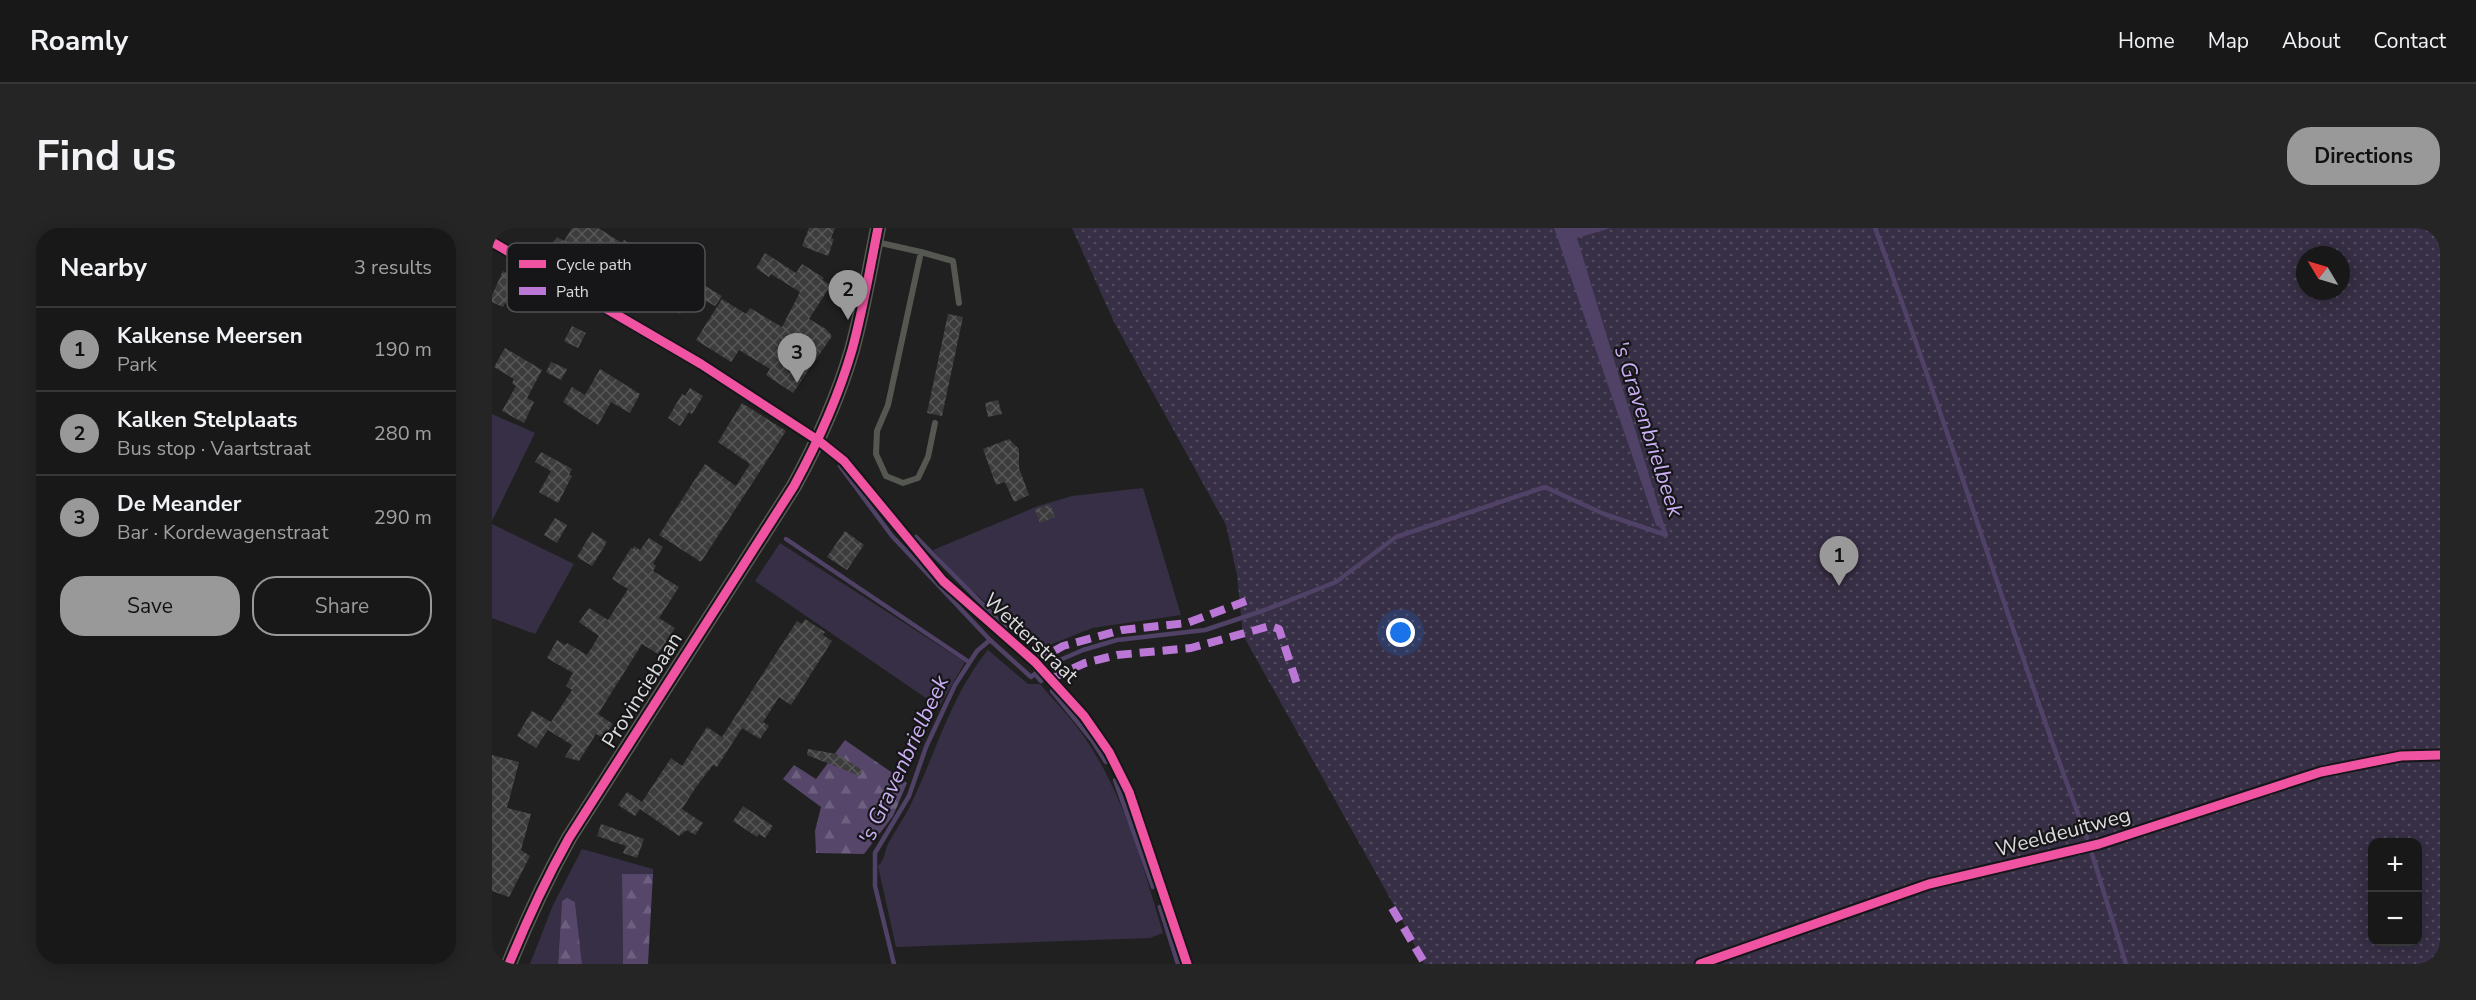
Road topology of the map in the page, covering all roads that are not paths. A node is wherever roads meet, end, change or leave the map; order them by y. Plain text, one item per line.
1 (877, 235) edge
2 (492, 242) edge
3 (507, 251) edge
4 (921, 252) junction
5 (958, 303) dead end
6 (612, 312) edge
7 (935, 423) dead end
8 (819, 441) junction
9 (2440, 755) edge
10 (509, 964) edge
11 (1187, 964) edge
12 (1700, 964) edge

1 - 4 lane
1 - 8 main road, Provinciebaan
2 - 3 street, Wetterstraat
4 - 5 lane
4 - 7 lane
6 - 8 street, Wetterstraat
8 - 10 main road, Provinciebaan
8 - 11 street, Wetterstraat
9 - 12 street, Weeldeuitweg

